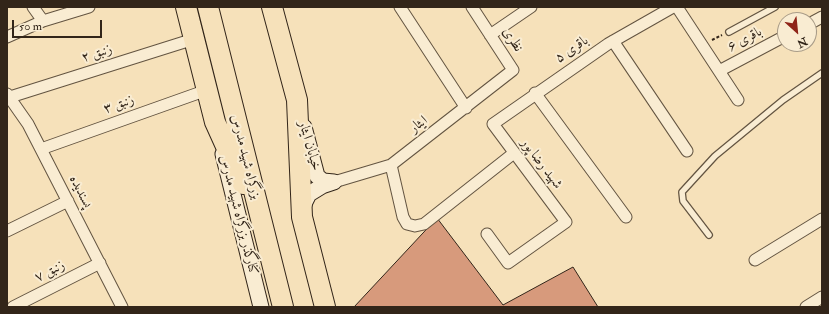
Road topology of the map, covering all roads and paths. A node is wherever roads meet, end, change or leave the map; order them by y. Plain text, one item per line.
1 (33, 7) edge
2 (89, 7) edge
3 (186, 7) edge
4 (208, 7) edge
5 (272, 7) edge
6 (400, 7) edge
7 (472, 7) edge
8 (532, 7) edge
9 (673, 7) edge
10 (677, 7) edge
11 (775, 7) edge
12 (43, 21) junction
13 (729, 32) joint
14 (490, 35) junction
15 (7, 37) edge
16 (194, 39) junction
17 (777, 40) edge
18 (613, 41) junction
19 (702, 46) junction
20 (513, 70) joint
21 (719, 71) junction
22 (822, 73) edge
23 (207, 90) junction
24 (536, 93) junction
25 (8, 95) edge
26 (297, 100) junction
27 (738, 100) dead end
28 (466, 108) junction
29 (215, 122) junction
30 (493, 124) joint
31 (41, 149) junction
32 (687, 151) dead end
33 (514, 153) junction
34 (391, 165) junction
35 (334, 182) junction
36 (68, 200) junction
37 (302, 211) junction
38 (626, 217) dead end
39 (822, 219) edge
40 (263, 229) junction
41 (7, 231) edge
42 (487, 234) dead end
43 (709, 235) dead end
44 (755, 260) dead end
45 (100, 263) junction
46 (822, 297) edge
47 (13, 307) edge
48 (122, 307) edge
49 (261, 307) edge
50 (283, 307) edge
51 (325, 307) edge
52 (806, 307) edge

1 - 12 street
2 - 12 street
3 - 16 highway, بزرگراه شهید مدرس
4 - 40 highway, بزرگراه شهید مدرس
5 - 26 highway
6 - 28 street
7 - 14 street, نظری
8 - 14 street
9 - 18 street, باقری ۵
10 - 19 street
11 - 13 lane
12 - 15 street
13 - 19 path
14 - 20 street, نظری
16 - 23 highway, بزرگراه شهید مدرس
16 - 25 street, زنبق ۲
17 - 21 street, باقری ۶
18 - 24 street, باقری ۵
18 - 32 street
19 - 21 street
20 - 28 street, ایثار
21 - 27 street
22 - 43 lane
23 - 29 highway, بزرگراه شهید مدرس
23 - 31 street, زنبق ۳
24 - 30 street, باقری ۵
24 - 38 street
25 - 31 street, پسندیده
26 - 35 street, خیابان ایثار
26 - 37 highway
28 - 34 street, ایثار
29 - 40 highway, بزرگراه شهید مدرس
29 - 49 street, کنارگذر بزرگراه شهید مدرس
30 - 33 street, شهید رضا پور
31 - 36 street, پسندیده
33 - 34 street
33 - 42 street, شهید رضا پور
34 - 35 street, ایثار
35 - 37 street, خیابان ایثار
36 - 41 street
36 - 45 street, پسندیده
37 - 51 highway
39 - 44 street
40 - 50 highway, بزرگراه شهید مدرس
45 - 47 street, زنبق ۷
45 - 48 street, پسندیده
46 - 52 street

